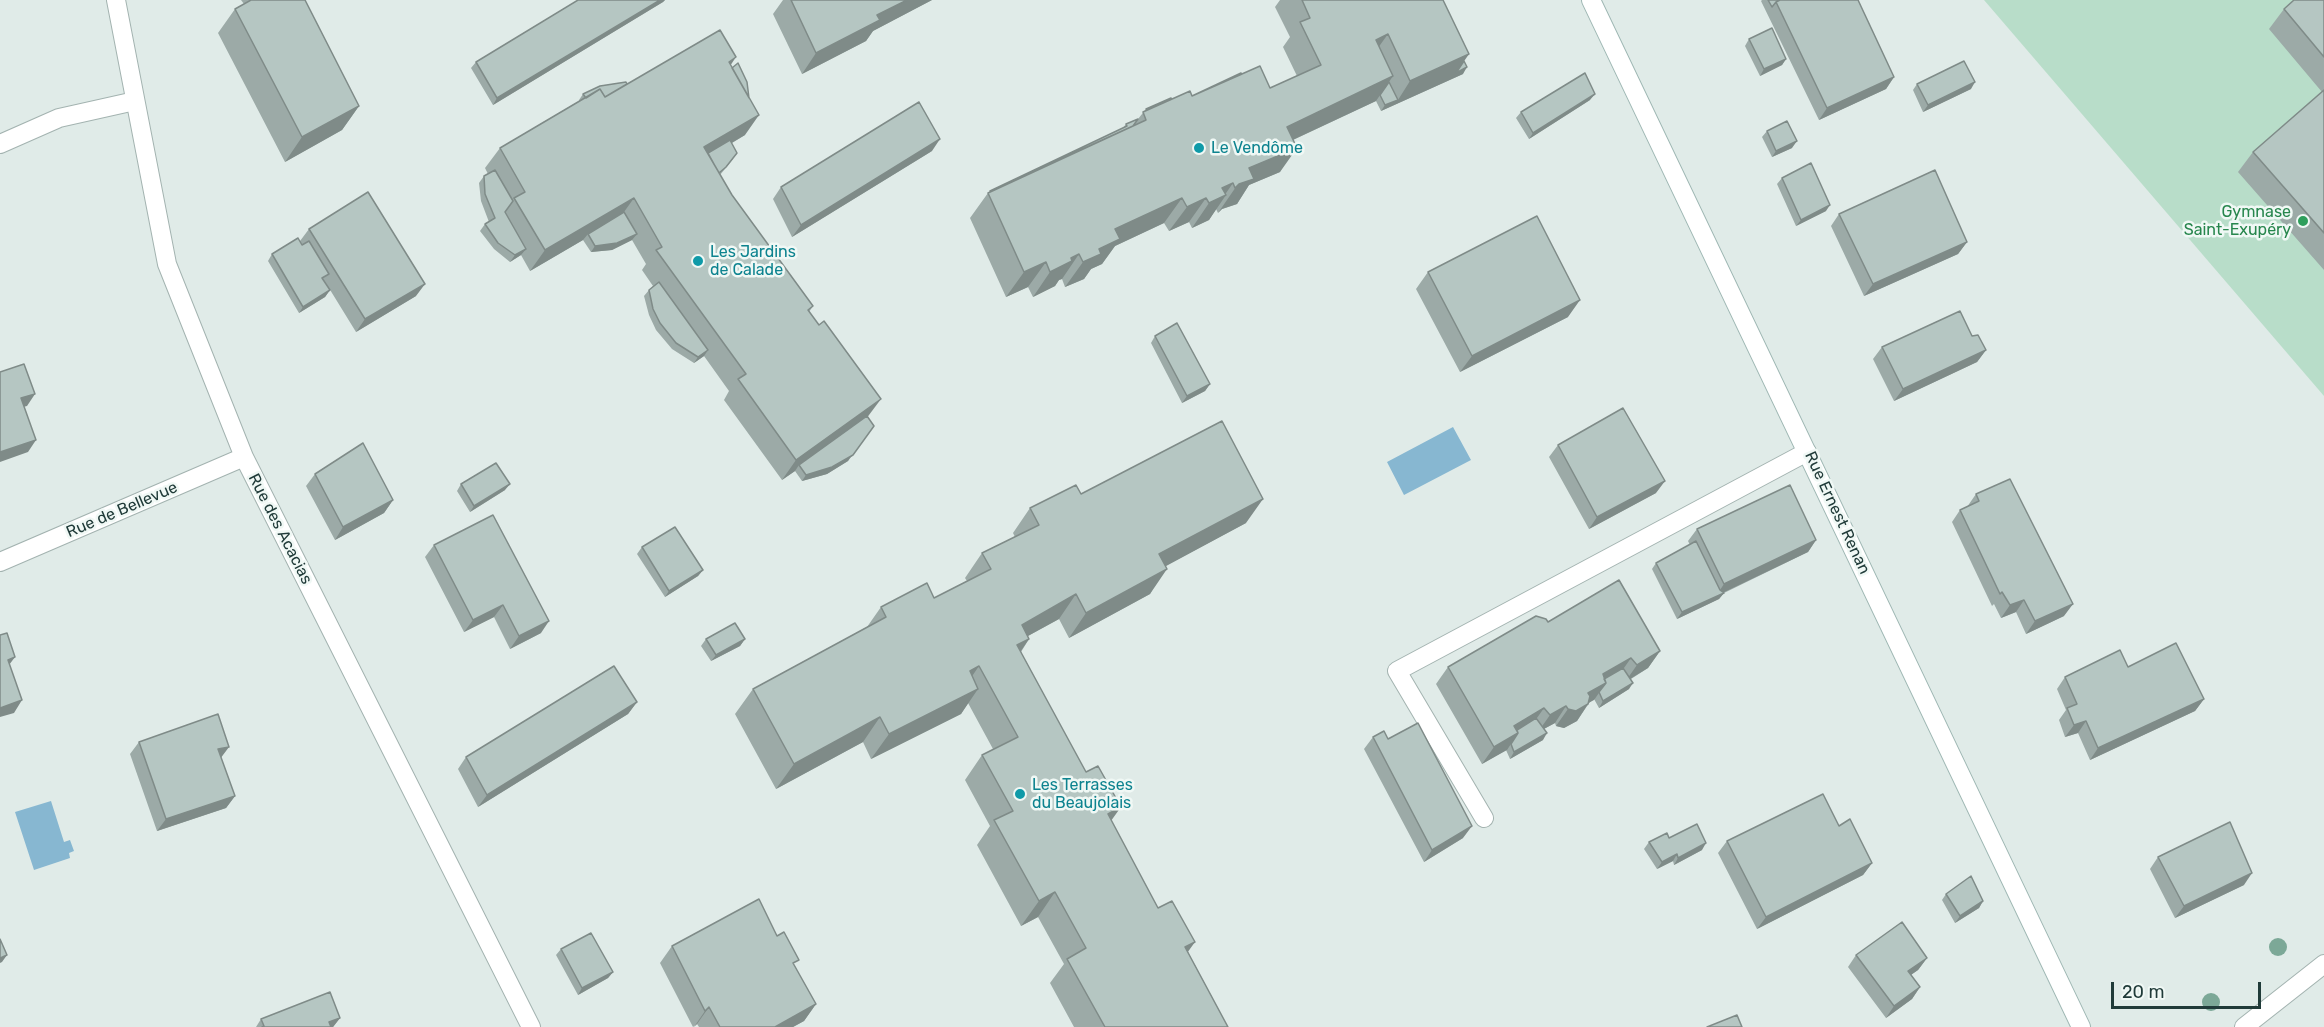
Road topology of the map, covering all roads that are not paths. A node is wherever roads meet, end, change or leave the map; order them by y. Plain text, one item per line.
1 (116, 0) edge
2 (1591, 0) edge
3 (135, 101) junction
4 (0, 144) edge
5 (1808, 452) junction
6 (244, 457) junction
7 (0, 562) edge
8 (1484, 818) dead end
9 (2324, 964) edge
10 (531, 1027) edge
11 (2081, 1027) edge
12 (2244, 1027) edge

1 - 3 street, Rue des Acacias
2 - 5 street, Rue Ernest Renan
3 - 4 street
3 - 6 street, Rue des Acacias
5 - 8 street
5 - 11 street, Rue Ernest Renan
6 - 7 street, Rue de Bellevue
6 - 10 street, Rue des Acacias
9 - 12 street

